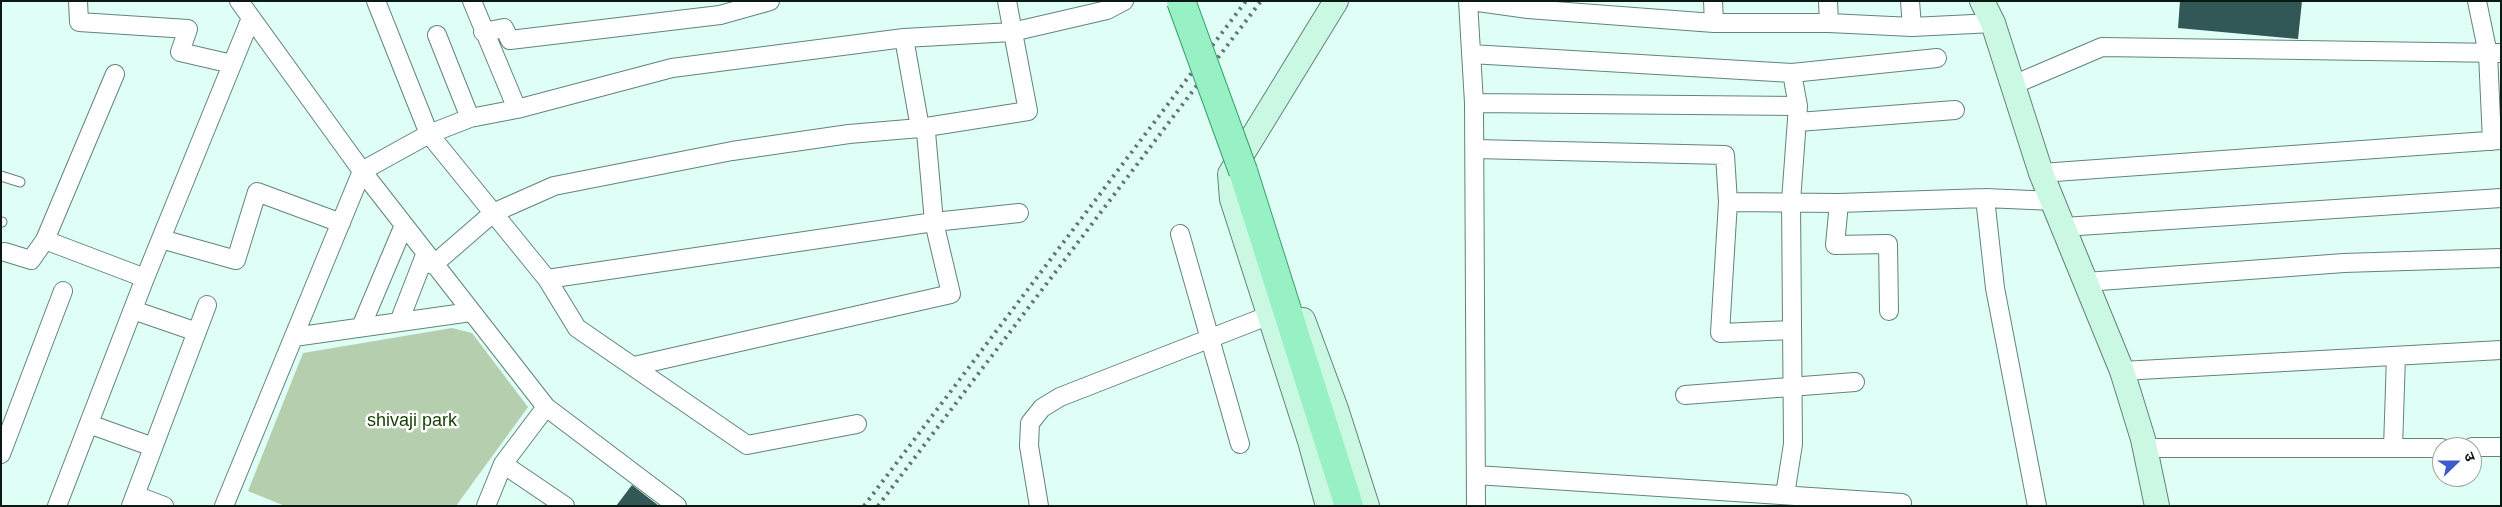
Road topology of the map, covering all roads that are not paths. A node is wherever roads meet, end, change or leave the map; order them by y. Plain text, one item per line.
1 (78, 1) edge
2 (239, 1) edge
3 (376, 1) edge
4 (472, 1) edge
5 (770, 1) edge
6 (1007, 1) edge
7 (1124, 1) edge
8 (1181, 1) edge
9 (1336, 1) edge
10 (1470, 1) edge
11 (1713, 1) edge
12 (1828, 1) edge
13 (1910, 1) edge
14 (1982, 1) edge
15 (2477, 1) edge
16 (719, 8) edge
17 (251, 18) junction
18 (1714, 23) junction
19 (1829, 23) junction
20 (1994, 23) junction
21 (1912, 27) junction
22 (483, 32) junction
23 (1012, 32) junction
24 (437, 35) dead end
25 (904, 38) junction
26 (2494, 53) edge
27 (1471, 54) junction
28 (1938, 58) dead end
29 (232, 64) junction
30 (1792, 73) junction
31 (115, 74) dead end
32 (2014, 85) junction
33 (1474, 103) junction
34 (517, 109) junction
35 (1955, 110) dead end
36 (1798, 114) junction
37 (470, 118) junction
38 (920, 128) junction
39 (430, 134) junction
40 (2496, 141) edge
41 (1474, 149) junction
42 (1243, 164) junction
43 (362, 171) junction
44 (2041, 173) junction
45 (1, 176) edge
46 (20, 182) dead end
47 (1985, 198) junction
48 (2501, 198) edge
49 (1791, 201) junction
50 (2054, 201) junction
51 (1728, 202) junction
52 (1839, 203) junction
53 (493, 213) junction
54 (1019, 213) dead end
55 (934, 222) junction
56 (340, 223) junction
57 (404, 225) junction
58 (2064, 227) junction
59 (1180, 234) dead end
60 (162, 239) junction
61 (44, 240) junction
62 (3, 256) edge
63 (2501, 258) edge
64 (429, 260) junction
65 (145, 278) junction
66 (548, 280) junction
67 (2086, 282) junction
68 (63, 291) dead end
69 (207, 305) dead end
70 (133, 310) junction
71 (1889, 311) dead end
72 (472, 312) junction
73 (1270, 315) junction
74 (399, 322) junction
75 (361, 327) junction
76 (1792, 330) junction
77 (197, 332) junction
78 (294, 337) junction
79 (1211, 337) junction
80 (2501, 350) edge
81 (2396, 356) junction
82 (634, 366) junction
83 (2122, 371) junction
84 (1855, 382) dead end
85 (1793, 386) junction
86 (1685, 395) dead end
87 (546, 406) junction
88 (89, 424) junction
89 (857, 424) dead end
90 (1240, 444) dead end
91 (153, 447) junction
92 (2501, 447) edge
93 (2145, 448) junction
94 (2393, 448) junction
95 (2432, 448) edge
96 (2482, 448) edge
97 (1, 454) edge
98 (503, 464) junction
99 (1476, 474) junction
100 (1785, 496) junction
101 (133, 500) edge
102 (1902, 502) dead end
103 (229, 504) edge
104 (57, 506) edge
105 (164, 506) edge
106 (486, 506) edge
107 (565, 506) edge
108 (677, 506) edge
109 (1039, 506) edge
110 (1328, 506) edge
111 (1349, 506) edge
112 (1367, 506) edge
113 (1476, 506) edge
114 (2037, 506) edge
115 (2157, 506) edge

1 - 29 street
2 - 17 street
3 - 39 street
4 - 22 street
5 - 16 street
6 - 23 street
7 - 23 street
8 - 42 main road, bridge
9 - 42 street
10 - 18 street
10 - 27 street
11 - 18 street
12 - 19 street
13 - 21 street
14 - 20 street
15 - 26 street
16 - 22 street
17 - 29 street
17 - 43 street
18 - 19 street
19 - 21 street
20 - 21 street
20 - 32 street
22 - 34 street
23 - 25 street
23 - 38 street
24 - 37 street
25 - 34 street
25 - 38 street
26 - 32 street
26 - 40 street
27 - 30 street
27 - 33 street
28 - 30 street
29 - 60 street
30 - 36 street
31 - 61 street
32 - 44 street
33 - 36 street
33 - 41 street
34 - 37 street
35 - 36 street
36 - 49 street
37 - 39 street
38 - 53 street
38 - 55 street
39 - 43 street
39 - 53 street
40 - 44 street
41 - 51 street
41 - 99 street
42 - 73 street
42 - 111 main road
42 - 112 street
43 - 56 street
43 - 57 street
44 - 50 street
45 - 46 lane
47 - 50 street
47 - 52 street
47 - 114 street
48 - 58 street
49 - 51 street
49 - 52 street
49 - 76 street
50 - 58 street
51 - 76 street
52 - 71 street
53 - 64 street
53 - 66 street
54 - 55 street
55 - 66 street
55 - 82 street
56 - 60 street
56 - 78 street
57 - 64 street
57 - 75 street
58 - 67 street
59 - 79 street
60 - 65 street
61 - 62 street
61 - 65 street
63 - 67 street
64 - 72 street
64 - 74 street
65 - 70 street
66 - 82 street
67 - 83 street
68 - 97 street
69 - 77 street
70 - 77 street
70 - 88 street
72 - 74 street
72 - 87 street
73 - 79 street
73 - 110 street
74 - 75 street
75 - 78 street
76 - 85 street
77 - 91 street
78 - 103 street
79 - 90 street
79 - 109 street
80 - 81 street
81 - 83 street
81 - 94 street
82 - 89 street
83 - 93 street
84 - 85 street
85 - 86 street
85 - 100 street
87 - 98 street
87 - 108 street
88 - 91 street
88 - 104 street
91 - 101 street
92 - 96 street
93 - 94 street
93 - 115 street
94 - 95 street
98 - 106 street
98 - 107 street
99 - 100 street
99 - 113 street
100 - 102 street
101 - 105 street

